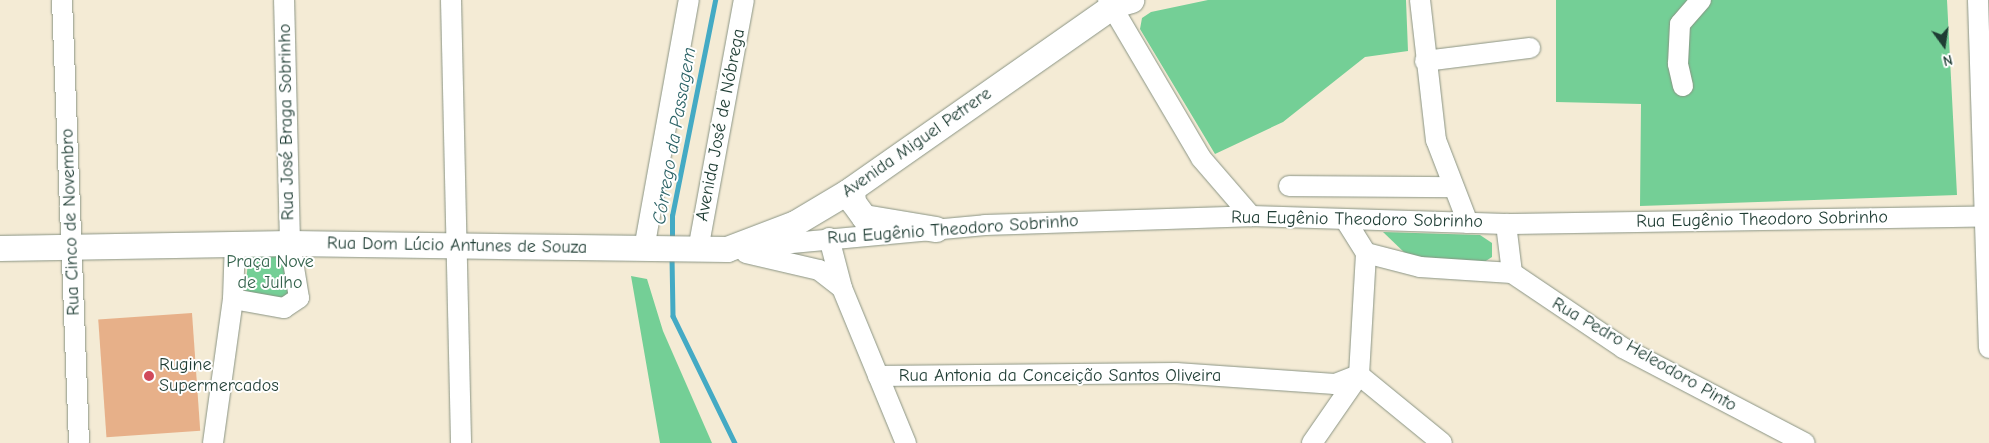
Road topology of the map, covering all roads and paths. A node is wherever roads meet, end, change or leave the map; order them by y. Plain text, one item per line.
1 (62, 0) edge
2 (284, 0) edge
3 (451, 0) edge
4 (689, 0) edge
5 (744, 0) edge
6 (1420, 0) edge
7 (1701, 0) edge
8 (1978, 0) edge
9 (1118, 2) edge
10 (1530, 48) dead end
11 (1425, 61) junction
12 (1683, 86) dead end
13 (1289, 186) dead end
14 (1452, 187) junction
15 (852, 189) junction
16 (1251, 216) junction
17 (1986, 216) edge
18 (1345, 219) junction
19 (1468, 223) junction
20 (1506, 224) junction
21 (936, 229) junction
22 (829, 238) junction
23 (235, 243) junction
24 (290, 243) junction
25 (456, 244) junction
26 (72, 246) junction
27 (0, 248) edge
28 (693, 249) junction
29 (650, 250) junction
30 (727, 250) junction
31 (1366, 252) junction
32 (1512, 273) junction
33 (842, 288) junction
34 (233, 299) junction
35 (1989, 348) edge
36 (1360, 375) junction
37 (878, 376) junction
38 (79, 443) edge
39 (213, 443) edge
40 (461, 443) edge
41 (906, 443) edge
42 (1312, 443) edge
43 (1442, 443) edge
44 (1805, 443) edge

1 - 26 street, Rua Cinco de Novembro
2 - 24 street, Rua José Braga Sobrinho
3 - 25 street
4 - 29 street
5 - 28 street, Avenida José de Nóbrega
6 - 11 street
7 - 12 street
8 - 17 street
9 - 15 main road, Avenida Miguel Petrere
9 - 16 street
10 - 11 street
11 - 14 street
13 - 14 street
14 - 19 street
15 - 21 main road
15 - 30 main road, Avenida Miguel Petrere
16 - 18 street, Rua Eugênio Theodoro Sobrinho
16 - 21 street, Rua Eugênio Theodoro Sobrinho
17 - 20 street, Rua Eugênio Theodoro Sobrinho
17 - 35 street
18 - 19 street, Rua Eugênio Theodoro Sobrinho
18 - 31 street
19 - 20 street, Rua Eugênio Theodoro Sobrinho
20 - 32 street
21 - 22 street, Rua Eugênio Theodoro Sobrinho
22 - 30 street, Rua Eugênio Theodoro Sobrinho
22 - 33 street
23 - 24 main road, Rua Dom Lúcio Antunes de Souza
23 - 26 main road, Rua Dom Lúcio Antunes de Souza
23 - 34 street
24 - 25 main road, Rua Dom Lúcio Antunes de Souza
24 - 34 street
25 - 29 main road, Rua Dom Lúcio Antunes de Souza
25 - 40 street
26 - 27 main road, Rua Dom Lúcio Antunes de Souza
26 - 38 street, Rua Cinco de Novembro
28 - 29 main road, Rua Dom Lúcio Antunes de Souza
28 - 30 main road, Avenida Miguel Petrere
30 - 33 street
31 - 32 street
31 - 36 street
32 - 44 street, Rua Pedro Heleodoro Pinto
33 - 37 street
34 - 39 street
36 - 37 street, Rua Antonia da Conceição Santos Oliveira
36 - 42 street
36 - 43 street
37 - 41 street

